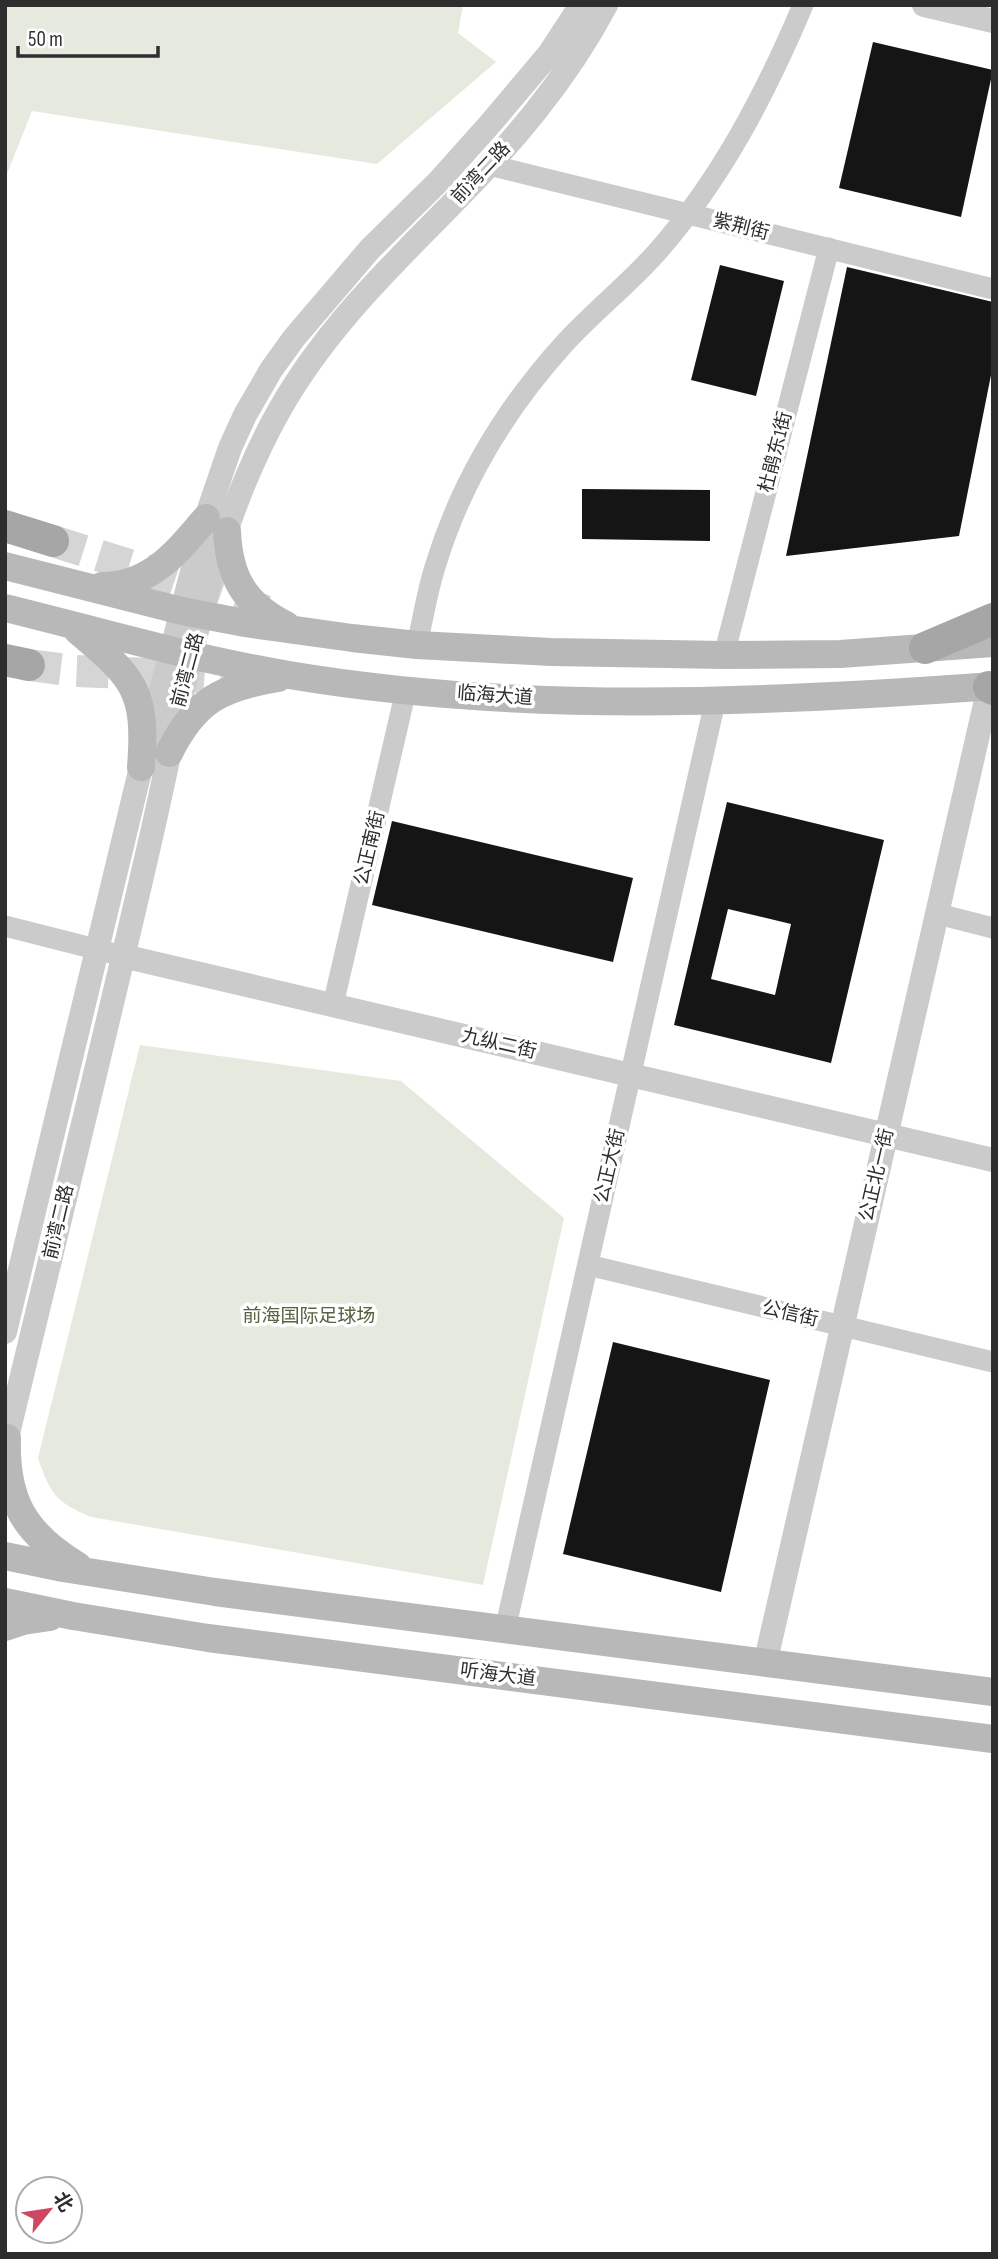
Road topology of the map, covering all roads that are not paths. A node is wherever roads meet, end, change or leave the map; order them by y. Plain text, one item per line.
1 (581, 5) edge
2 (606, 5) edge
3 (803, 5) edge
4 (924, 5) edge
5 (993, 21) edge
6 (489, 165) junction
7 (688, 213) junction
8 (829, 248) junction
9 (993, 289) edge
10 (217, 524) junction
11 (5, 526) edge
12 (53, 541) tunnel mouth
13 (5, 566) edge
14 (90, 586) junction
15 (5, 608) edge
16 (193, 613) junction
17 (993, 619) edge
18 (70, 625) junction
19 (295, 630) junction
20 (993, 643) edge
21 (417, 645) junction
22 (925, 648) junction
23 (181, 653) junction
24 (724, 655) junction
25 (290, 676) junction
26 (992, 687) edge
27 (406, 690) junction
28 (715, 702) junction
29 (169, 753) junction
30 (141, 767) junction
31 (938, 914) junction
32 (5, 926) edge
33 (993, 928) edge
34 (97, 950) junction
35 (123, 956) junction
36 (333, 1005) junction
37 (631, 1074) junction
38 (887, 1135) junction
39 (993, 1160) edge
40 (588, 1265) junction
41 (842, 1326) junction
42 (5, 1332) edge
43 (993, 1362) edge
44 (6, 1442) edge
45 (5, 1556) edge
46 (86, 1571) junction
47 (5, 1602) edge
48 (73, 1616) junction
49 (5, 1627) edge
50 (505, 1630) junction
51 (765, 1664) junction
52 (993, 1692) edge
53 (993, 1739) edge

1 - 10 street, 前湾二路
2 - 6 street, 前湾二路
3 - 7 street
4 - 5 street
6 - 7 street, 紫荆街
6 - 10 street, 前湾二路
7 - 8 street, 紫荆街
7 - 21 street
8 - 9 street, 紫荆街
8 - 24 street, 杜鹃东1街
10 - 14 main road
10 - 16 street, 前湾二路
10 - 19 main road
11 - 12 main road
13 - 14 main road
14 - 16 main road
15 - 18 main road, 临海大道
16 - 19 main road
16 - 23 street, 前湾二路
17 - 22 main road
18 - 23 main road, 临海大道
18 - 30 main road
19 - 21 main road
20 - 22 main road
21 - 24 main road
22 - 24 main road
23 - 25 main road, 临海大道
23 - 29 street, 前湾二路
23 - 30 street, 前湾二路
25 - 27 main road, 临海大道
25 - 29 main road
26 - 28 main road, 临海大道
26 - 31 street, 公正北一街
27 - 28 main road, 临海大道
27 - 36 street, 公正南街
28 - 37 street, 公正大街
29 - 35 street, 前湾二路
30 - 34 street, 前湾二路
31 - 33 street
31 - 38 street, 公正北一街
32 - 34 street, 九纵二街
34 - 35 street, 九纵二街
34 - 42 street, 前湾二路
35 - 36 street, 九纵二街
35 - 44 street, 前湾二路
36 - 37 street, 九纵二街
37 - 38 street, 九纵二街
37 - 40 street, 公正大街
38 - 39 street, 九纵二街
38 - 41 street, 公正北一街
40 - 41 street, 公信街
40 - 50 street, 公正大街
41 - 43 street, 公信街
41 - 51 street, 公正北一街
44 - 46 main road
45 - 46 main road
46 - 50 main road
47 - 48 main road, 听海大道
48 - 49 main road
48 - 53 main road, 听海大道
50 - 51 main road
51 - 52 main road

